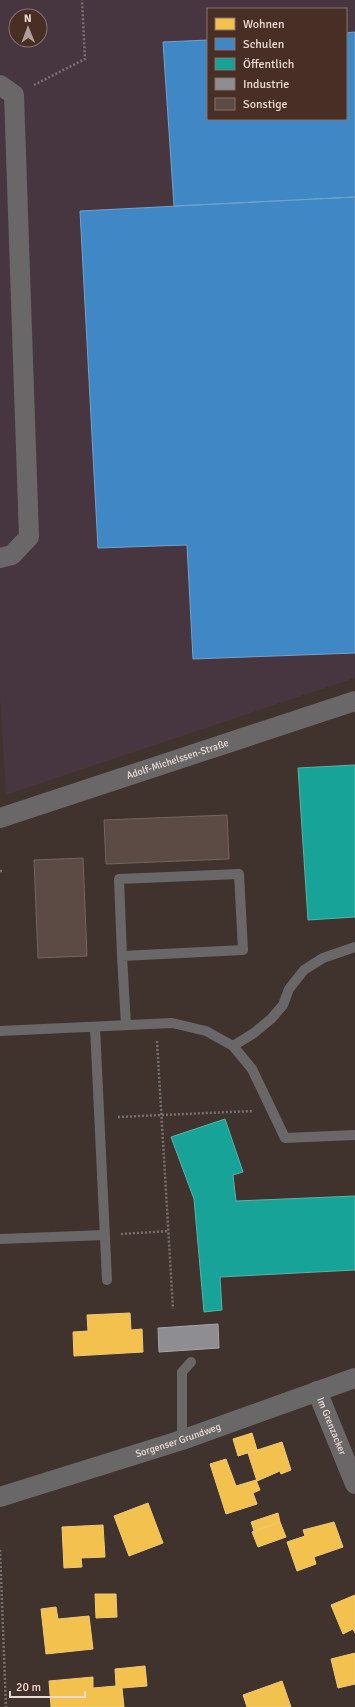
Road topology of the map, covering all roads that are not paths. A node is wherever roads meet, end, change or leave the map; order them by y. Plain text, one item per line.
1 (7, 90) edge
2 (0, 558) edge
3 (355, 701) edge
4 (0, 818) edge
5 (355, 947) edge
6 (122, 956) junction
7 (126, 1025) junction
8 (95, 1027) junction
9 (0, 1031) edge
10 (234, 1046) junction
11 (355, 1135) edge
12 (105, 1235) junction
13 (0, 1239) edge
14 (107, 1280) dead end
15 (191, 1362) dead end
16 (355, 1378) edge
17 (317, 1391) junction
18 (182, 1440) junction
19 (355, 1484) edge
20 (0, 1497) edge

1 - 2 street
3 - 4 street, Adolf-Michelssen-Straße
5 - 10 lane
6 - 6 lane
6 - 7 lane
7 - 8 lane
7 - 10 lane
8 - 9 lane
8 - 12 lane
10 - 11 lane
12 - 13 lane
12 - 14 lane
15 - 18 lane
16 - 17 street, Sorgenser Grundweg
17 - 18 street, Sorgenser Grundweg
17 - 19 street, Im Grenzacker
18 - 20 street, Sorgenser Grundweg

